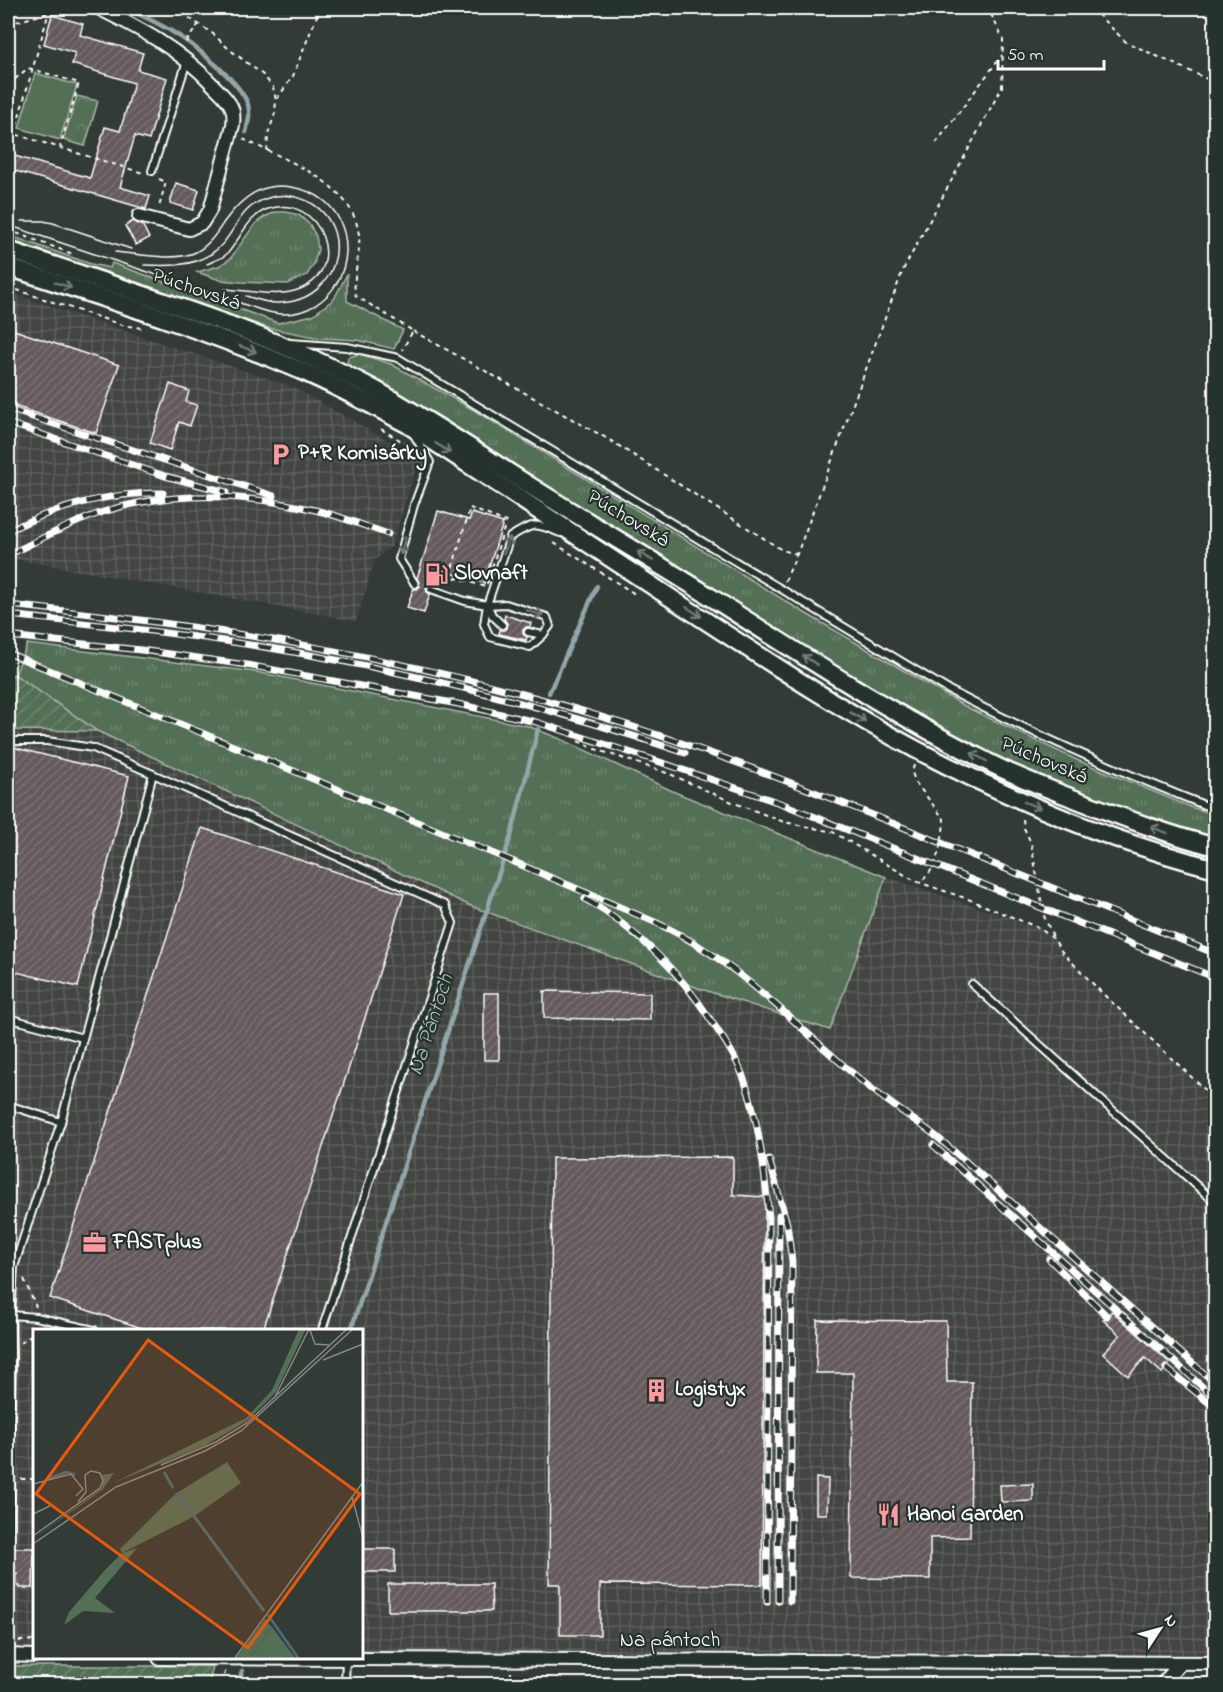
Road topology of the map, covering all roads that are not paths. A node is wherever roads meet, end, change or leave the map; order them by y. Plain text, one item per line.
1 (95, 12) edge
2 (183, 57) junction
3 (152, 171) dead end
4 (139, 216) dead end
5 (8, 249) edge
6 (8, 267) edge
7 (275, 342) junction
8 (406, 424) junction
9 (636, 575) junction
10 (415, 584) dead end
11 (431, 589) dead end
12 (487, 605) junction
13 (502, 625) dead end
14 (528, 632) dead end
15 (543, 635) junction
16 (8, 741) edge
17 (153, 774) junction
18 (1215, 808) edge
19 (1215, 847) edge
20 (1215, 870) edge
21 (972, 984) dead end
22 (8, 1018) edge
23 (83, 1038) junction
24 (8, 1105) edge
25 (61, 1122) junction
26 (1215, 1203) edge
27 (11, 1315) junction
28 (90, 1329) edge
29 (322, 1329) edge
30 (8, 1527) edge
31 (9, 1548) dead end
32 (9, 1574) edge
33 (8, 1655) edge
34 (33, 1656) edge
35 (363, 1658) edge
36 (346, 1659) edge
37 (1215, 1663) edge
38 (1180, 1664) junction
39 (345, 1684) edge
40 (1162, 1684) edge

1 - 2 street
2 - 3 lane
2 - 4 street
5 - 7 main road, Púchovská
6 -> 8 main road, Púchovská
7 - 18 lane
19 -> 7 main road, Púchovská
8 -> 9 main road, Púchovská
8 -> 10 lane
12 -> 9 lane
9 -> 20 main road, Púchovská
11 - 12 lane
12 - 13 lane
12 -> 15 lane
12 - 15 lane
14 - 15 lane
16 - 17 lane
17 - 23 lane
17 - 29 lane
21 - 26 lane
22 - 23 lane
23 - 25 lane
24 - 25 lane
25 - 27 lane
27 - 28 lane
27 - 30 lane
30 - 31 lane
32 - 33 lane
33 - 34 street
35 - 38 street, Na pántoch
36 - 39 lane
37 - 38 street, Na pántoch
38 - 40 street

